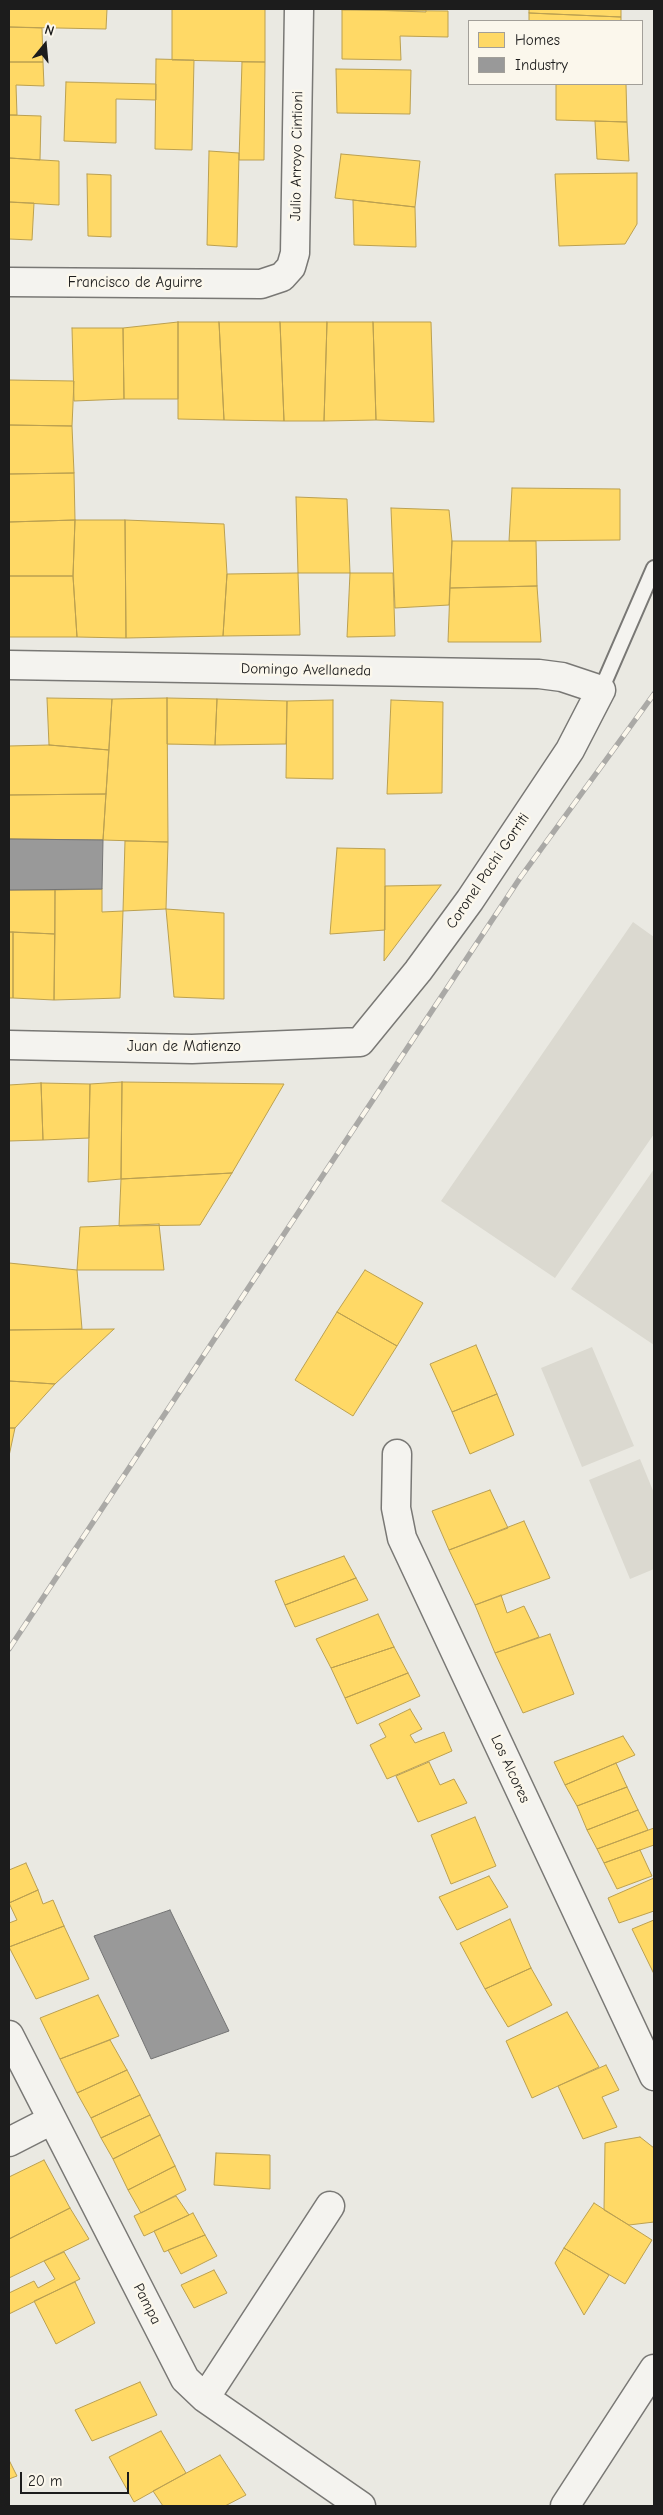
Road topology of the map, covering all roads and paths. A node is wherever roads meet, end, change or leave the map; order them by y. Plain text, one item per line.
1 (300, 9) edge
2 (9, 282) edge
3 (262, 284) joint
4 (654, 568) edge
5 (9, 664) edge
6 (601, 690) junction
7 (360, 1042) joint
8 (9, 1045) edge
9 (397, 1454) dead end
10 (9, 2036) edge
11 (654, 2076) edge
12 (52, 2120) junction
13 (9, 2142) edge
14 (330, 2206) dead end
15 (654, 2369) edge
16 (205, 2398) junction
17 (361, 2506) edge
18 (565, 2506) edge

1 - 3 street, Julio Arroyo Cintioni
2 - 3 street, Francisco de Aguirre
4 - 6 lane
5 - 6 street, Domingo Avellaneda
6 - 7 street, Coronel Pachi Gorriti
7 - 8 street, Juan de Matienzo
9 - 11 street, Los Alcores
10 - 12 street, Pampa
12 - 13 street
12 - 16 street, Pampa
14 - 16 street
15 - 18 street
16 - 17 street, Pampa

